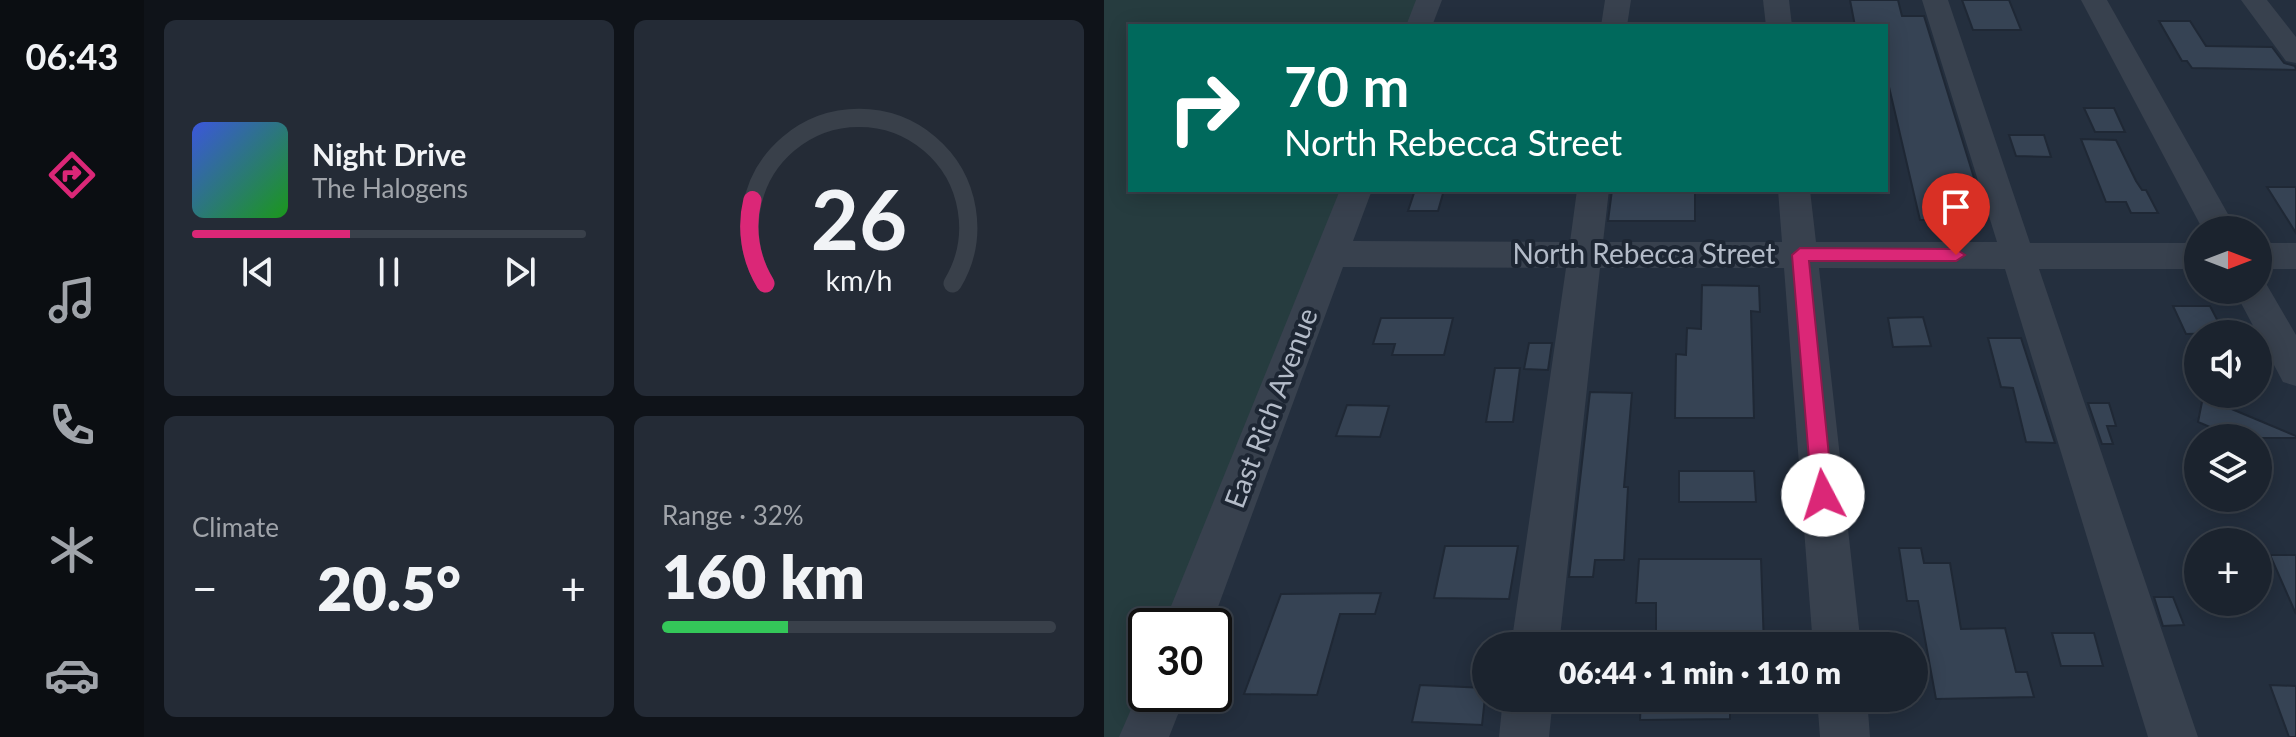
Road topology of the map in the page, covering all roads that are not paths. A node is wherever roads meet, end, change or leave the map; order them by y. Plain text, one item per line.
1 (1429, 0) edge
2 (1618, 0) edge
3 (1776, 0) edge
4 (1935, 0) edge
5 (2094, 0) edge
6 (2254, 0) edge
7 (1420, 24) edge
8 (1614, 24) edge
9 (1779, 24) edge
10 (2296, 55) edge
11 (1355, 192) edge
12 (1593, 192) edge
13 (1794, 192) edge
14 (2212, 216) edge
15 (1331, 254) junction
16 (1585, 255) junction
17 (1800, 255) junction
18 (2019, 256) junction
19 (2184, 256) edge
20 (2272, 256) edge
21 (2296, 256) edge
22 (2260, 304) edge
23 (2296, 370) edge
24 (1194, 608) edge
25 (1537, 632) edge
26 (1836, 632) edge
27 (1154, 712) edge
28 (1527, 712) edge
29 (1843, 712) edge
30 (1144, 737) edge
31 (1524, 737) edge
32 (1845, 737) edge
33 (2173, 737) edge

1 - 7 street
2 - 8 street
3 - 9 street
4 - 18 street
5 - 14 street
6 - 10 street
11 - 15 street, East Rich Avenue
12 - 16 street
13 - 17 street
15 - 16 street, North Rebecca Street
15 - 24 street, East Rich Avenue
16 - 17 street, North Rebecca Street
16 - 25 street
17 - 18 street, North Rebecca Street
17 - 26 street
18 - 19 street, North Rebecca Street
18 - 33 street
20 - 21 street
22 - 23 street
27 - 30 street
28 - 31 street
29 - 32 street

